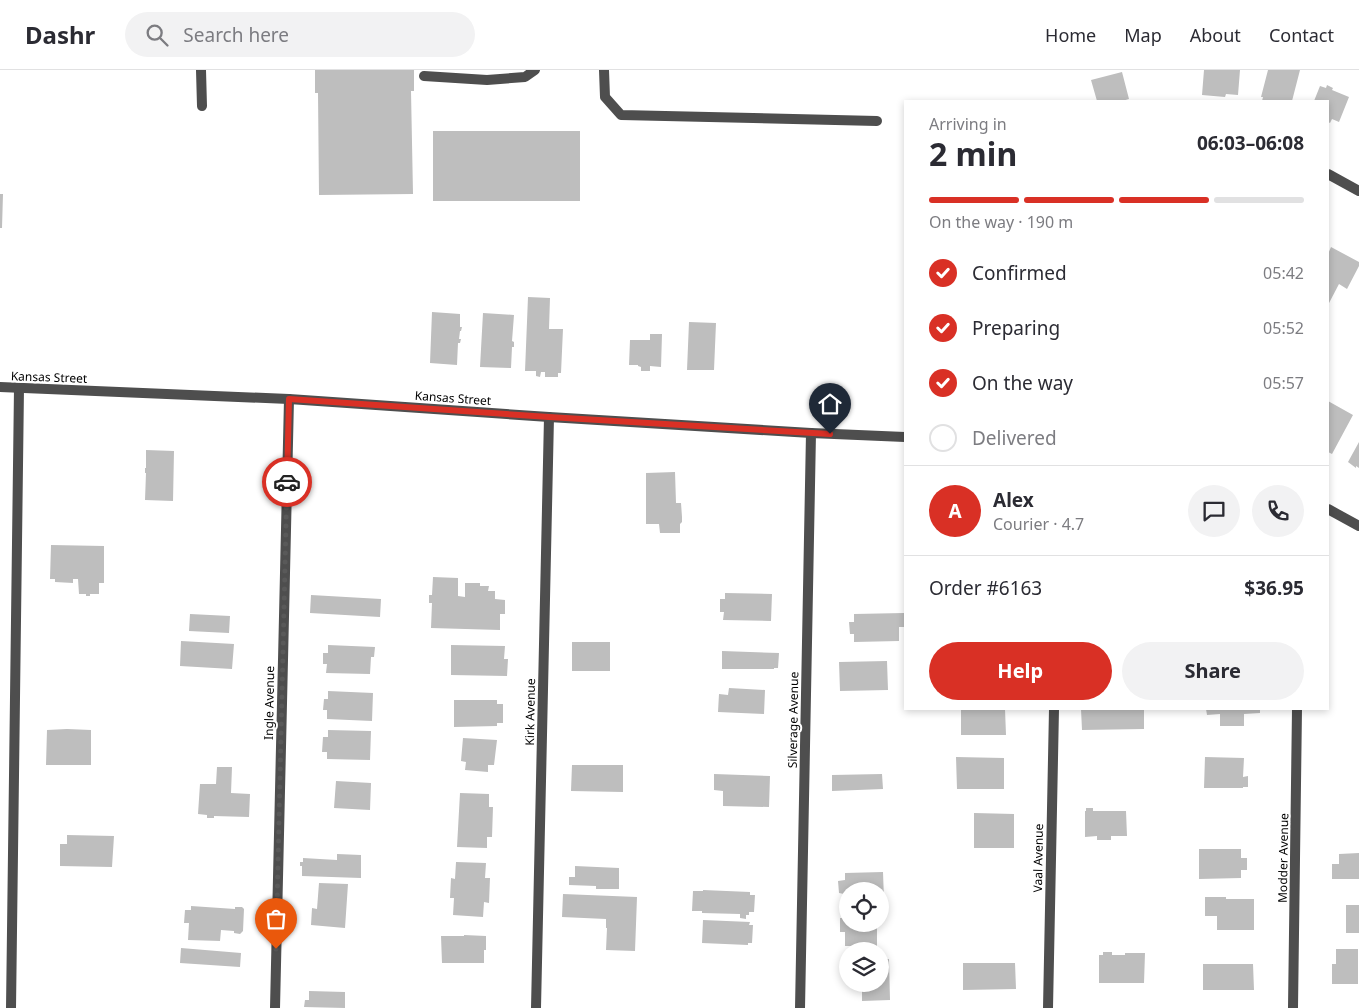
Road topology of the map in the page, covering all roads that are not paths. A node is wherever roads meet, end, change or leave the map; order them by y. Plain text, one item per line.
1 (201, 70) edge
2 (535, 70) edge
3 (604, 70) edge
4 (424, 76) dead end
5 (202, 106) dead end
6 (877, 121) dead end
7 (1329, 175) edge
8 (1359, 191) edge
9 (0, 387) edge
10 (19, 388) junction
11 (289, 399) junction
12 (549, 417) junction
13 (811, 433) junction
14 (904, 437) edge
15 (1329, 510) edge
16 (1359, 526) edge
17 (1054, 710) edge
18 (1297, 710) edge
19 (11, 1008) edge
20 (275, 1008) edge
21 (536, 1008) edge
22 (800, 1008) edge
23 (1048, 1008) edge
24 (1293, 1008) edge

1 - 5 street
2 - 4 street
3 - 6 street
7 - 8 street
9 - 10 street, Kansas Street
10 - 11 street, Kansas Street
10 - 19 street
11 - 12 street, Kansas Street
11 - 20 street, Ingle Avenue
12 - 13 street, Kansas Street
12 - 21 street, Kirk Avenue
13 - 14 street, Kansas Street
13 - 22 street, Silverage Avenue
15 - 16 street
17 - 23 street, Vaal Avenue
18 - 24 street, Modder Avenue

